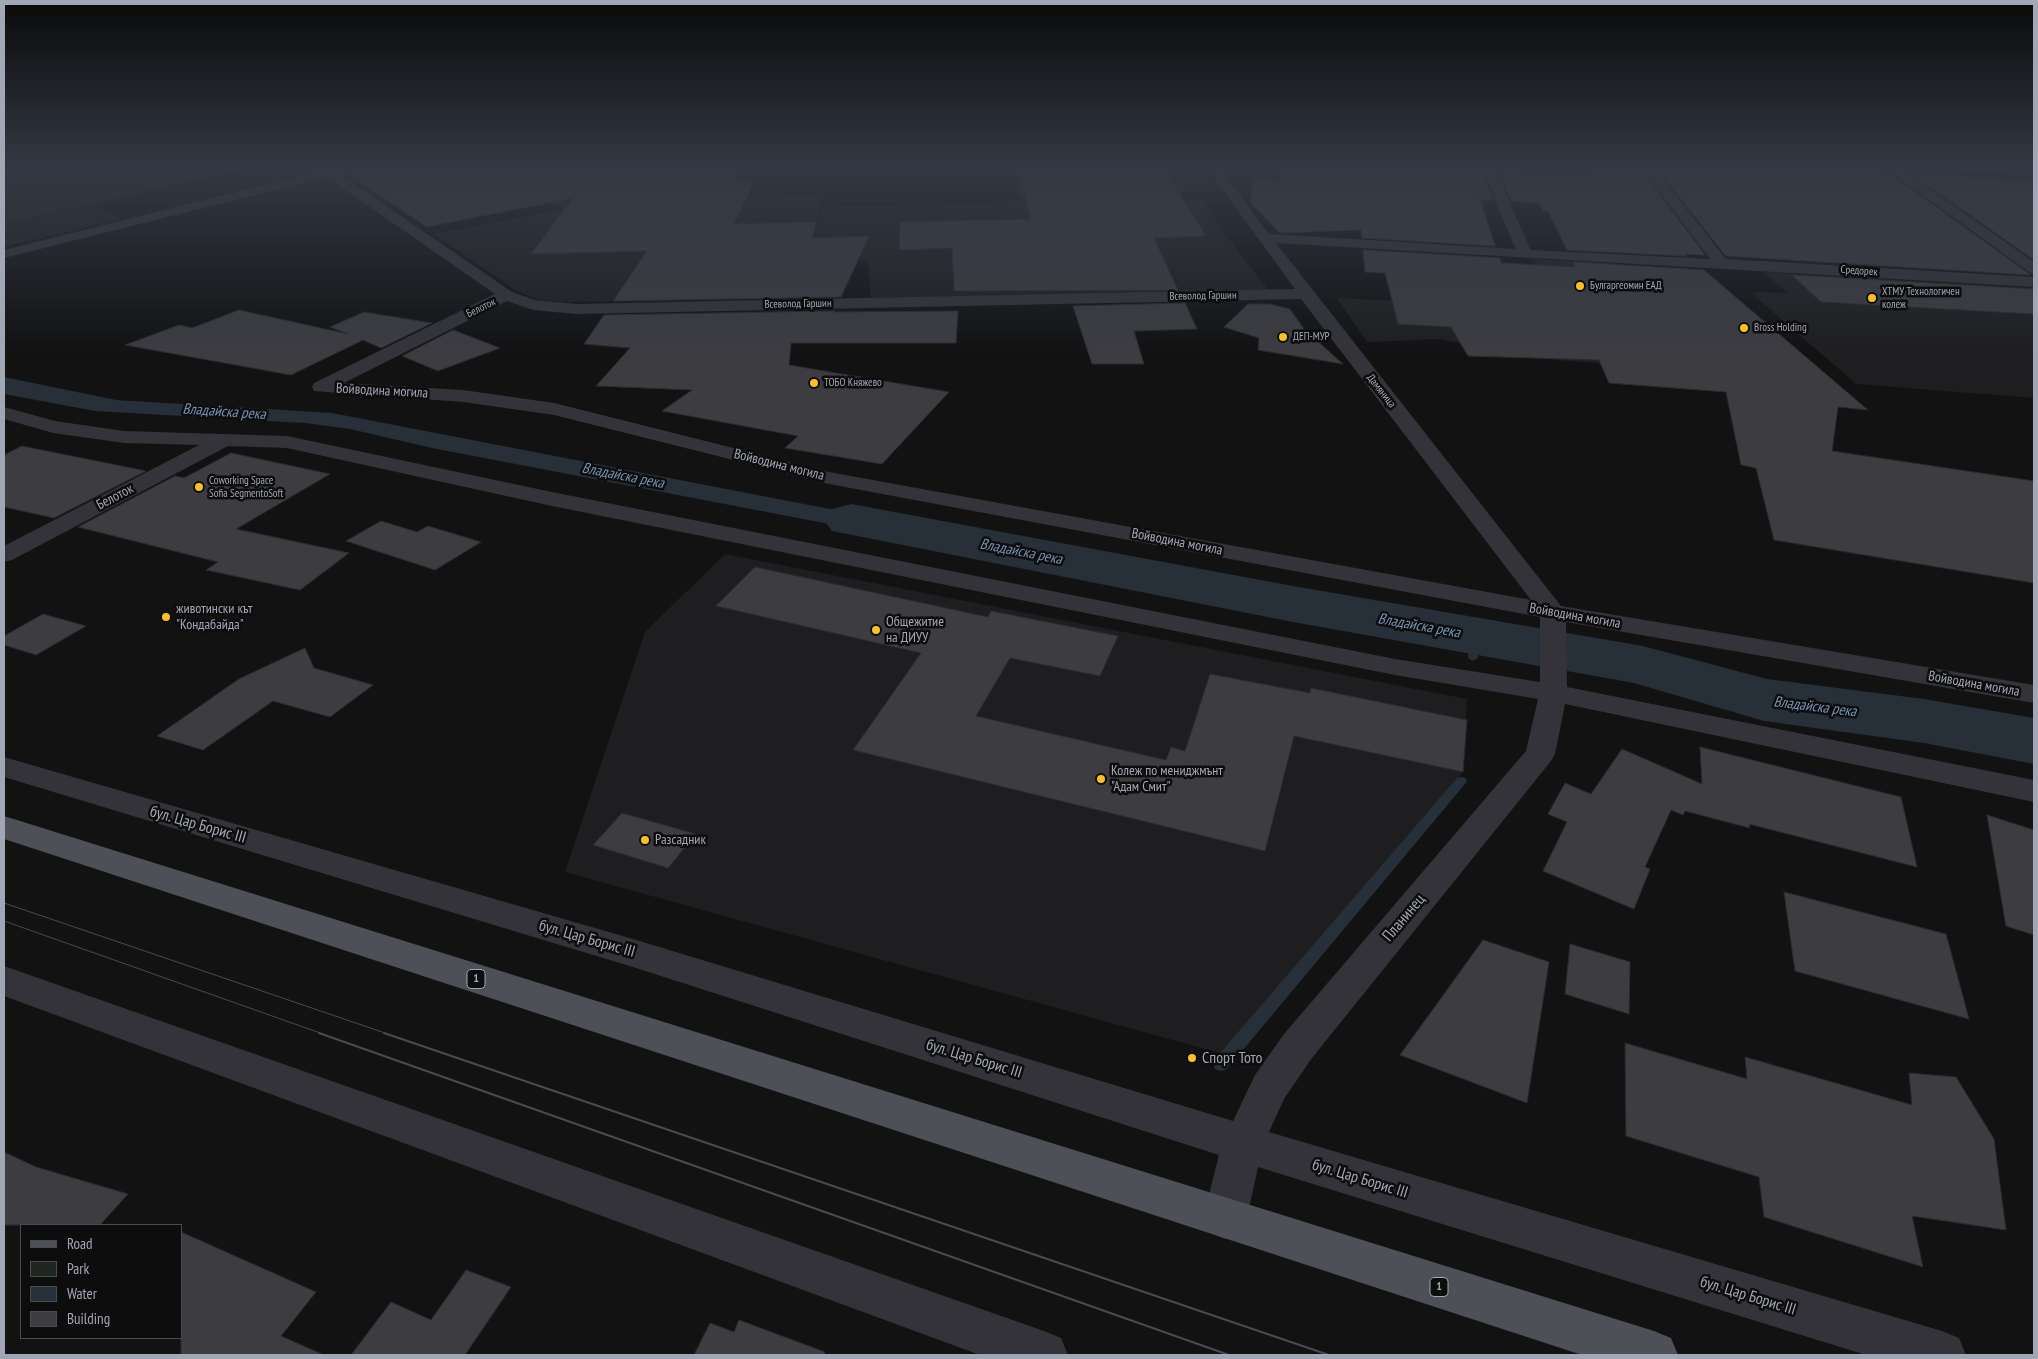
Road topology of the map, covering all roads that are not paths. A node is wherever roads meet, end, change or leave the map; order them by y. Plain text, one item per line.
1 (98, 230) edge
2 (414, 230) edge
3 (1259, 230) edge
4 (1515, 230) edge
5 (1696, 230) edge
6 (1979, 230) edge
7 (1265, 238) junction
8 (4, 254) edge
9 (1526, 254) junction
10 (1722, 264) junction
11 (2034, 270) edge
12 (2034, 282) edge
13 (1306, 294) junction
14 (506, 295) junction
15 (321, 388) joint
16 (4, 414) edge
17 (226, 439) junction
18 (4, 555) edge
19 (1553, 621) junction
20 (1554, 684) junction
21 (2034, 694) edge
22 (4, 767) edge
23 (2034, 791) edge
24 (4, 827) edge
25 (4, 981) edge
26 (1243, 1143) junction
27 (1225, 1218) junction
28 (1044, 1355) edge
29 (1654, 1355) edge
30 (1942, 1355) edge

1 - 8 street
2 - 14 street, Всеволод Гаршин
3 - 7 street, Дамяница
4 - 9 street
5 - 10 street
6 - 11 street
7 - 9 street, Средорек
7 - 13 street, Дамяница
9 - 10 street, Средорек
10 - 12 street, Средорек
13 - 14 street, Всеволод Гаршин
13 - 19 street, Дамяница
14 - 15 street, Белоток
15 - 19 street, Войводина могила
16 - 17 street
17 - 18 street, Белоток
17 - 20 street
19 - 20 street, Планинец
19 - 21 street, Войводина могила
20 - 23 street
20 - 26 street, Планинец
22 - 26 street, бул. Цар Борис III
24 - 27 main road, 1
25 - 28 street
26 - 27 street, Планинец
26 - 30 street, бул. Цар Борис III
27 - 29 main road, 1

